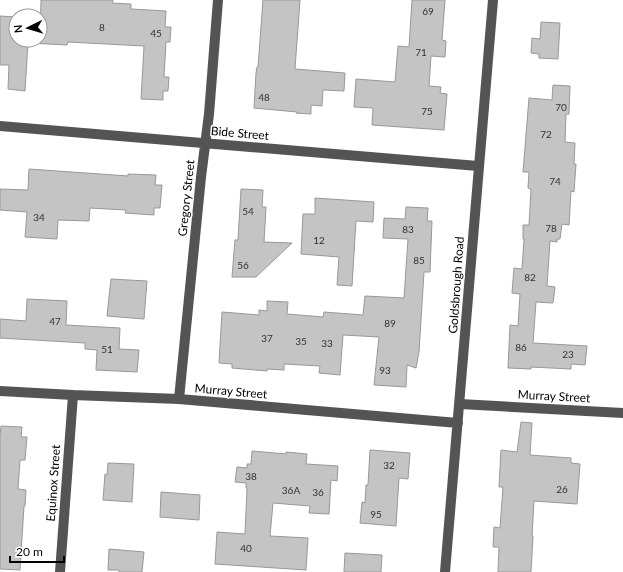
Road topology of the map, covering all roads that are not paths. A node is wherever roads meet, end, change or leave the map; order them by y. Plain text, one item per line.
1 (218, 0) edge
2 (493, 0) edge
3 (0, 126) edge
4 (206, 143) junction
5 (478, 166) junction
6 (0, 391) edge
7 (73, 395) junction
8 (179, 399) junction
9 (460, 404) junction
10 (623, 413) edge
11 (458, 423) junction
12 (60, 572) edge
13 (445, 572) edge

1 - 4 street, Gregory Street
2 - 5 street, Goldsbrough Road
3 - 4 street, Bide Street
4 - 5 street, Bide Street
4 - 8 street, Gregory Street
5 - 9 street, Goldsbrough Road
6 - 7 street, Murray Street
7 - 8 street, Murray Street
7 - 12 street, Equinox Street
8 - 11 street, Murray Street
9 - 10 street, Murray Street
9 - 11 street, Goldsbrough Road
11 - 13 street, Goldsbrough Road

